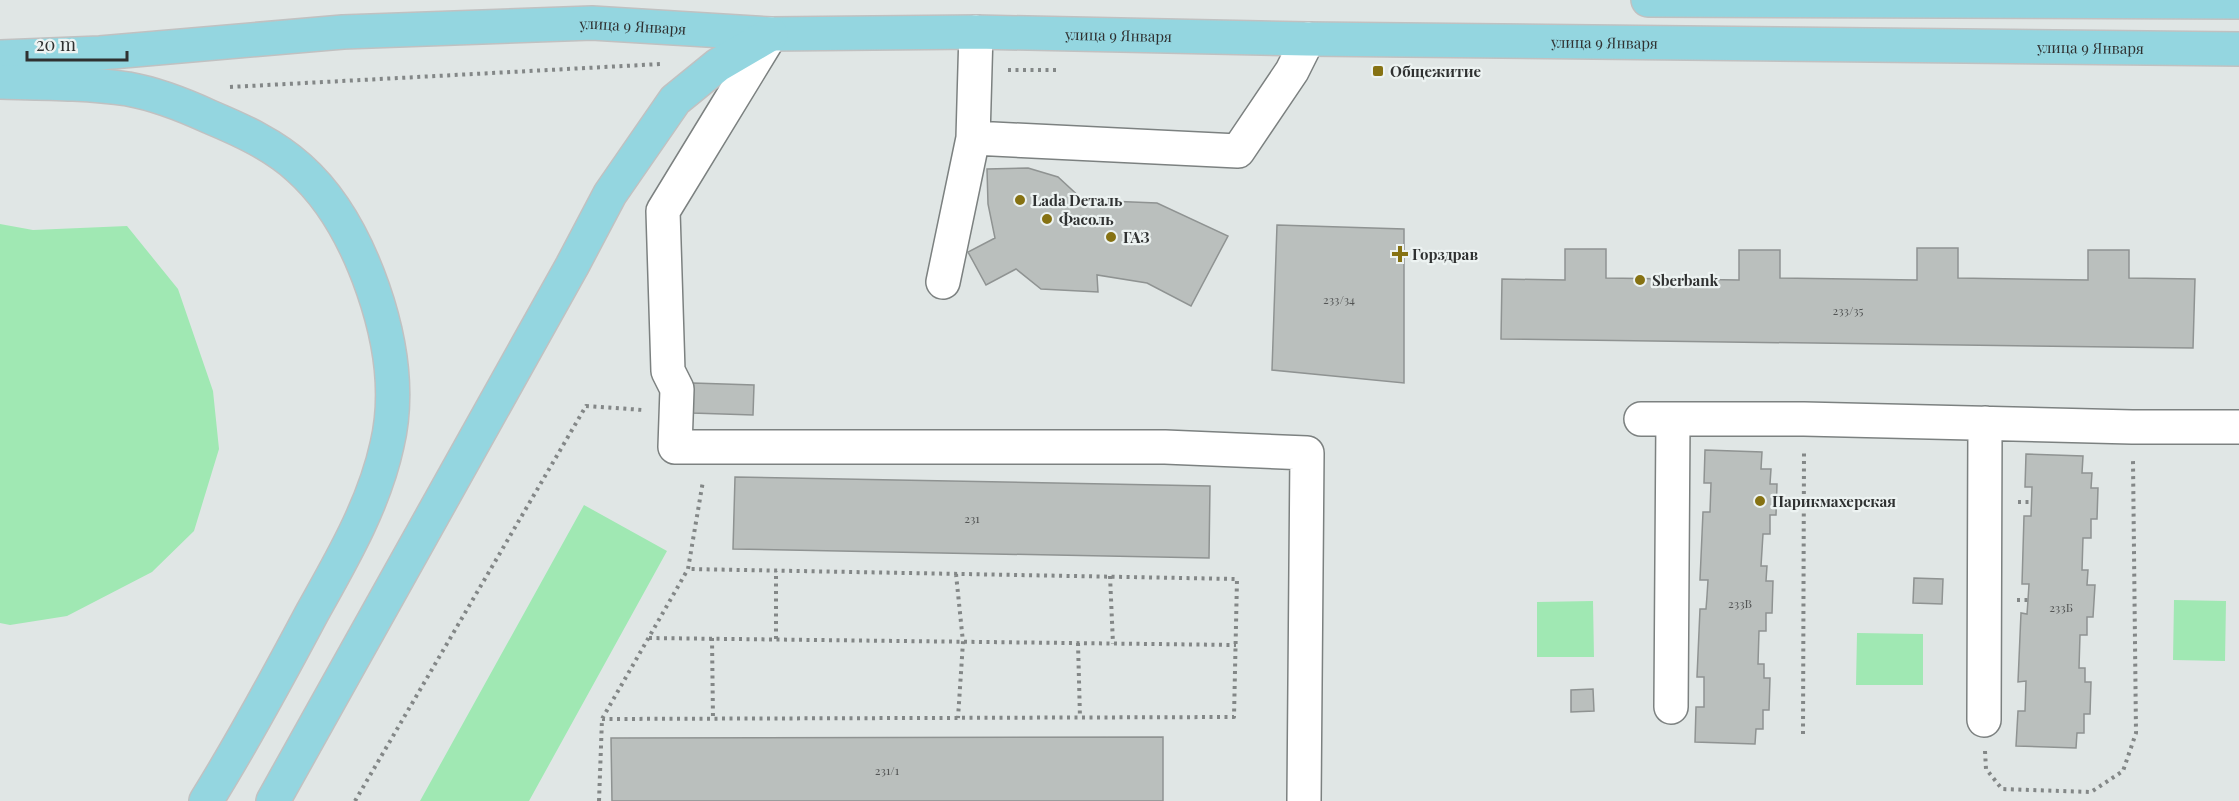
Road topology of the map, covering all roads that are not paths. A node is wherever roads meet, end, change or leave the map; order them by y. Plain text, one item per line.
1 (1648, 0) edge
2 (1945, 0) edge
3 (2239, 2) edge
4 (976, 32) junction
5 (771, 34) junction
6 (1308, 39) junction
7 (2239, 50) edge
8 (0, 57) edge
9 (0, 82) edge
10 (973, 138) junction
11 (943, 282) dead end
12 (1641, 419) dead end
13 (1673, 420) junction
14 (1985, 423) junction
15 (2239, 427) edge
16 (1671, 707) dead end
17 (1984, 720) road end
18 (206, 801) edge
19 (273, 801) edge
20 (1304, 801) edge

1 - 2 main road
2 - 3 main road
4 - 5 main road, улица 9 Января
4 - 6 main road, улица 9 Января
4 - 10 lane
5 - 8 main road, улица 9 Января
5 - 19 main road
5 - 20 lane
6 - 7 main road, улица 9 Января
6 - 10 lane
9 - 18 main road
10 - 11 lane
12 - 13 lane
13 - 14 lane
13 - 16 lane
14 - 15 lane
14 - 17 lane

